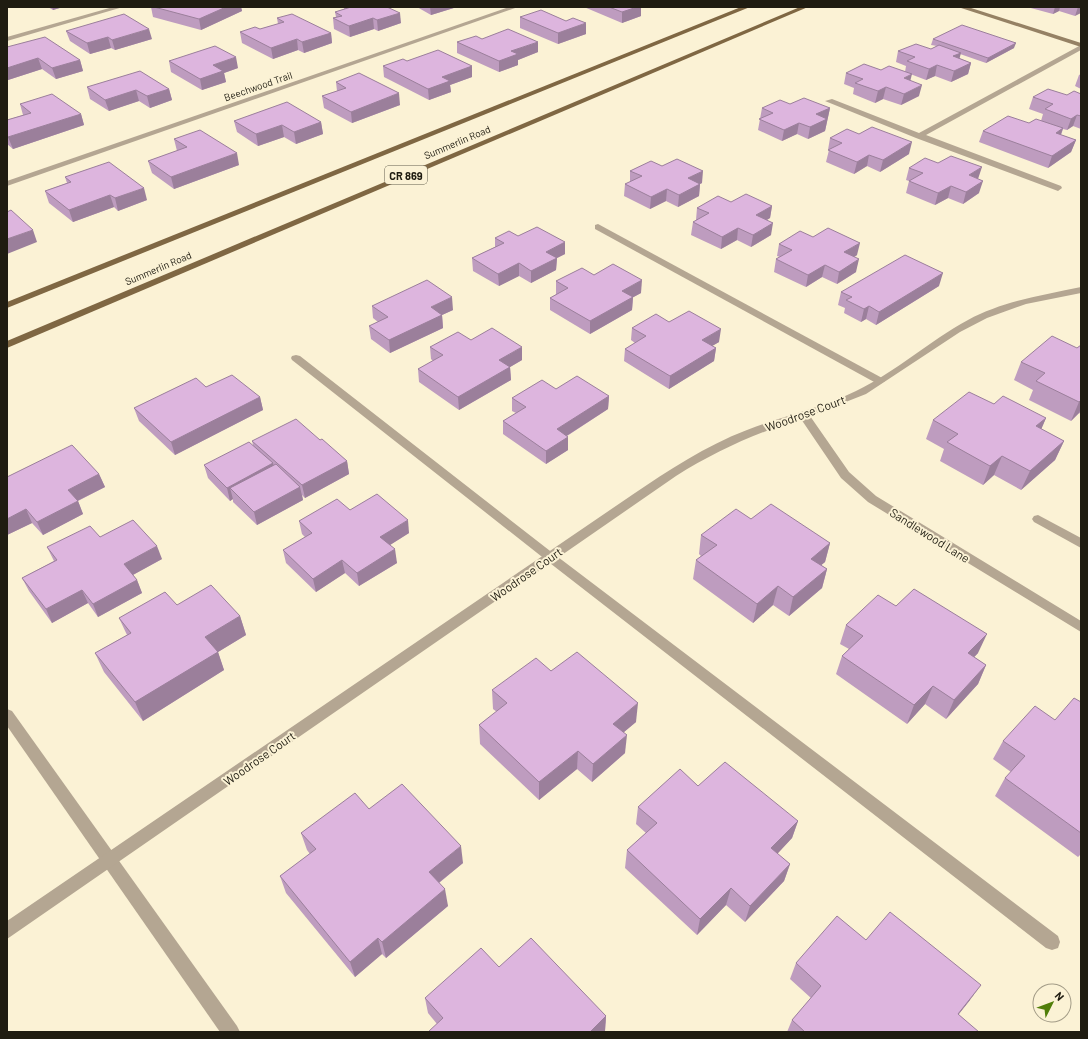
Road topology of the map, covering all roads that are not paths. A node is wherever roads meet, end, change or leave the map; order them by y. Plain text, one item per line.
1 (120, 7) edge
2 (515, 7) edge
3 (747, 7) edge
4 (805, 7) edge
5 (961, 7) edge
6 (7, 39) edge
7 (1081, 46) edge
8 (829, 101) dead end
9 (919, 136) junction
10 (7, 184) edge
11 (1058, 188) dead end
12 (598, 227) dead end
13 (1081, 290) edge
14 (7, 305) edge
15 (7, 345) edge
16 (296, 358) dead end
17 (880, 381) junction
18 (804, 415) junction
19 (1038, 519) dead end
20 (1081, 544) edge
21 (550, 557) junction
22 (1081, 628) edge
23 (7, 715) edge
24 (110, 860) junction
25 (7, 931) edge
26 (1052, 942) dead end
27 (231, 1032) edge

1 - 6 street
2 - 10 street, Beechwood Trail
3 - 14 main road, Summerlin Road / CR 869
4 - 15 main road, Summerlin Road / CR 869
5 - 7 street
7 - 9 street
8 - 9 street
9 - 11 street
12 - 17 street
13 - 17 street, Woodrose Court
16 - 21 street
17 - 18 street, Woodrose Court
18 - 21 street, Woodrose Court
18 - 22 street, Sandlewood Lane
19 - 20 street
21 - 24 street, Woodrose Court
21 - 26 street
23 - 24 street
24 - 25 street, Woodrose Court
24 - 27 street

